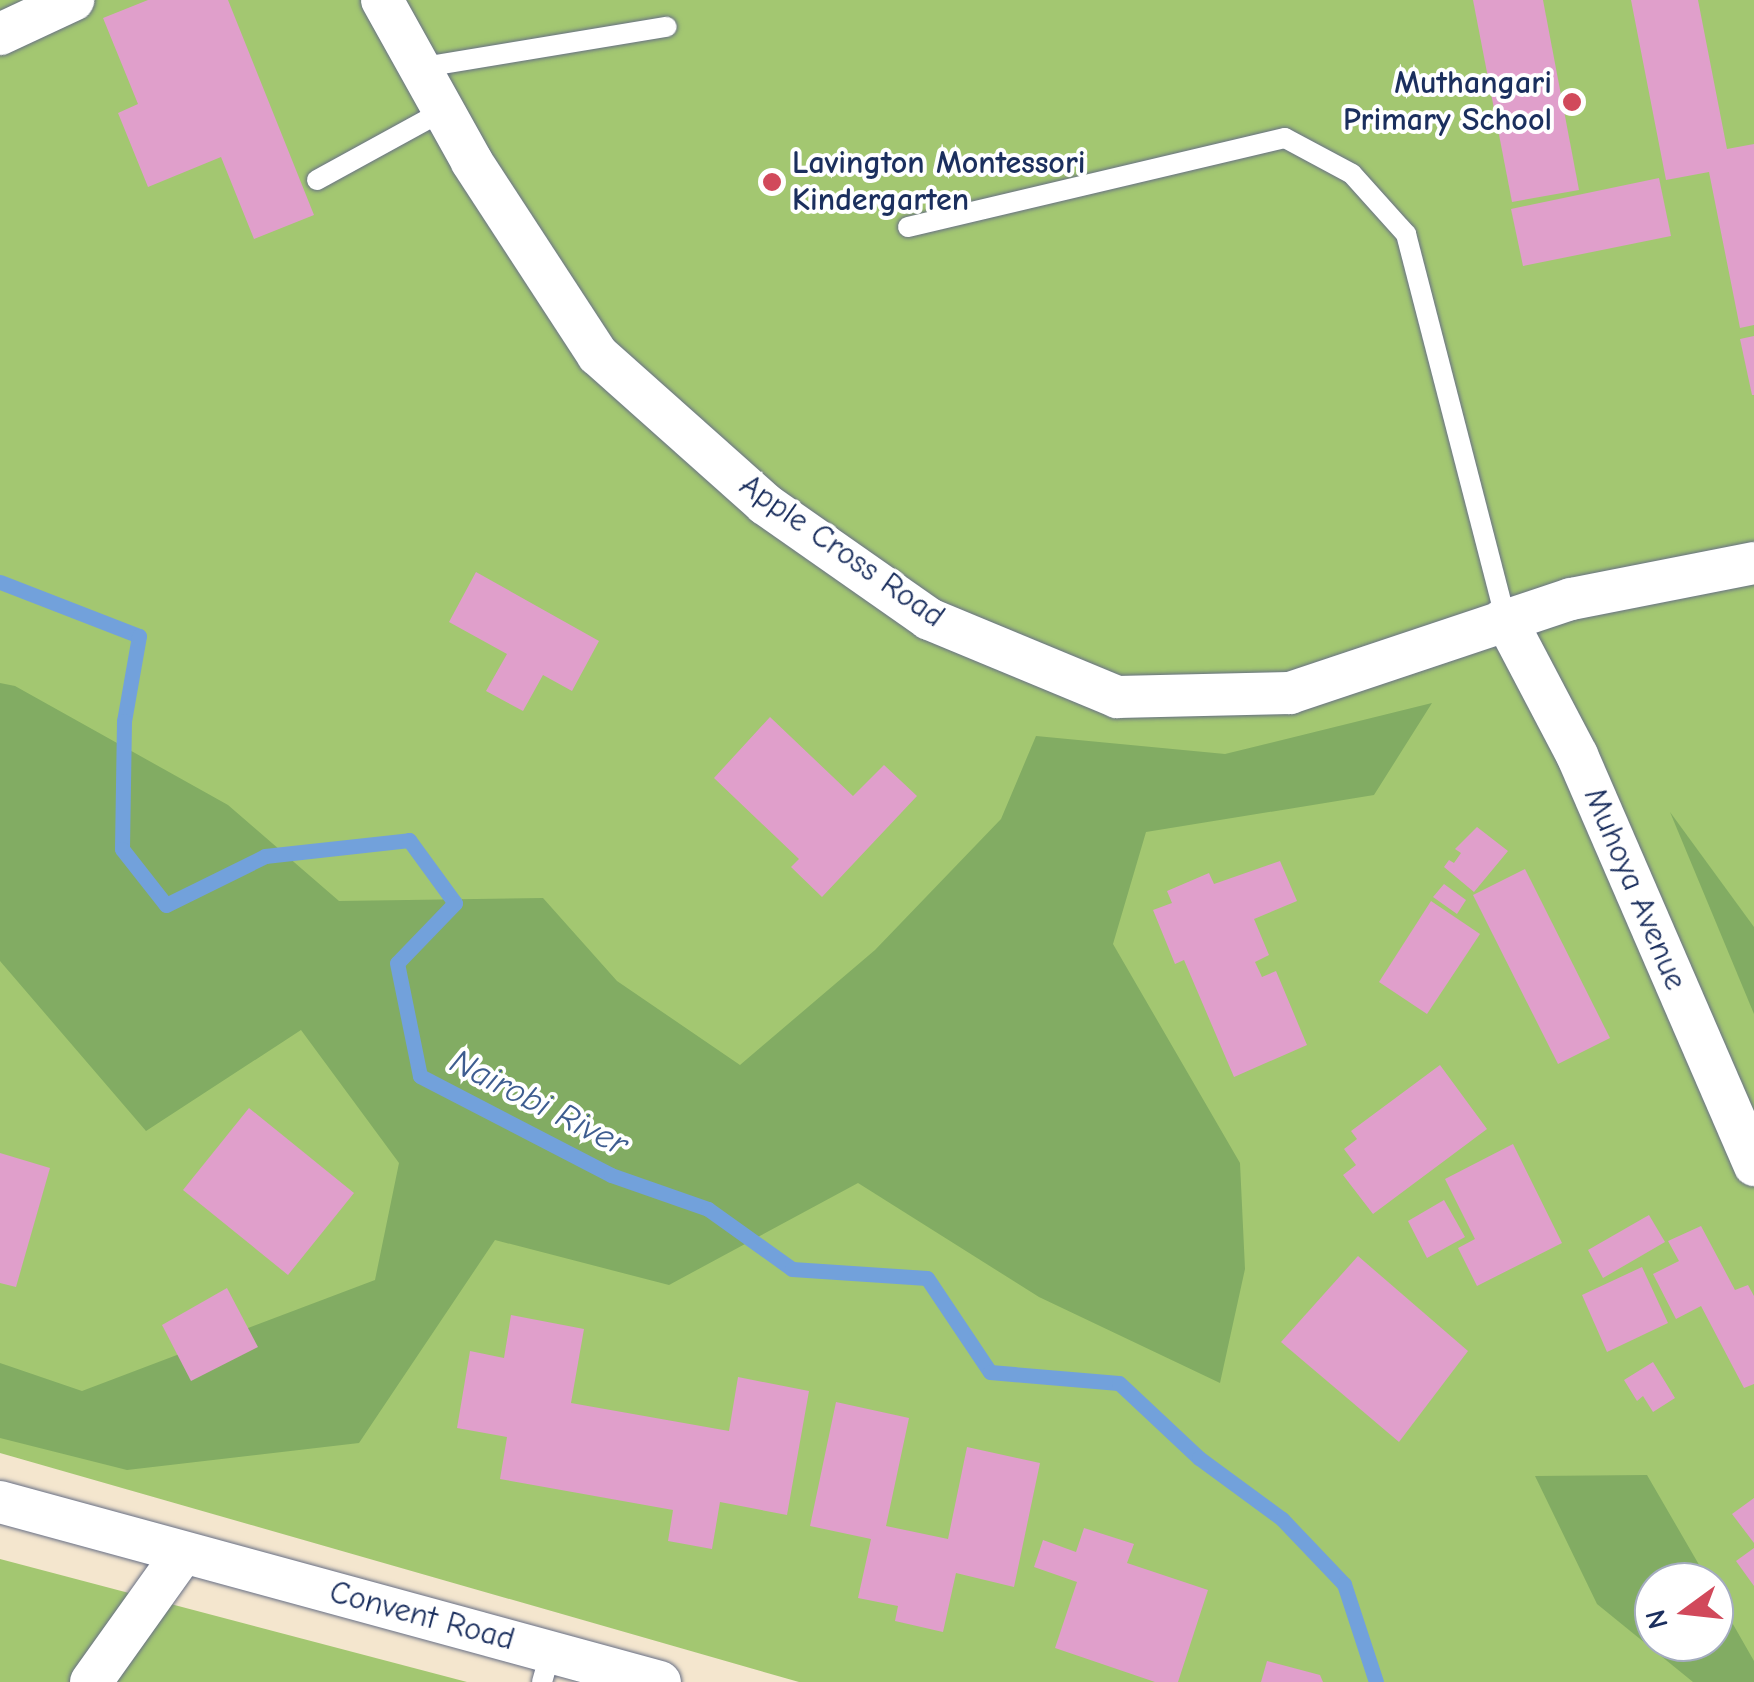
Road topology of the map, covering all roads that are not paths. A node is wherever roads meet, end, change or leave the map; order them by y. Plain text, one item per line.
1 (73, 0) edge
2 (382, 0) edge
3 (667, 27) dead end
4 (0, 34) edge
5 (418, 68) junction
6 (442, 111) junction
7 (317, 180) dead end
8 (908, 227) dead end
9 (1754, 563) edge
10 (1505, 618) junction
11 (1754, 1165) edge
12 (0, 1502) edge
13 (183, 1553) junction
14 (546, 1666) edge
15 (91, 1682) edge
16 (660, 1682) edge

1 - 4 street
2 - 5 street, Apple Cross Road
3 - 5 lane
5 - 6 street, Apple Cross Road
6 - 7 lane
6 - 10 street, Apple Cross Road
8 - 10 lane
9 - 10 street, Apple Cross Road
10 - 11 street, Muhoya Avenue
12 - 13 street, Convent Road
13 - 14 street, Convent Road
13 - 15 street
14 - 16 street, Convent Road

